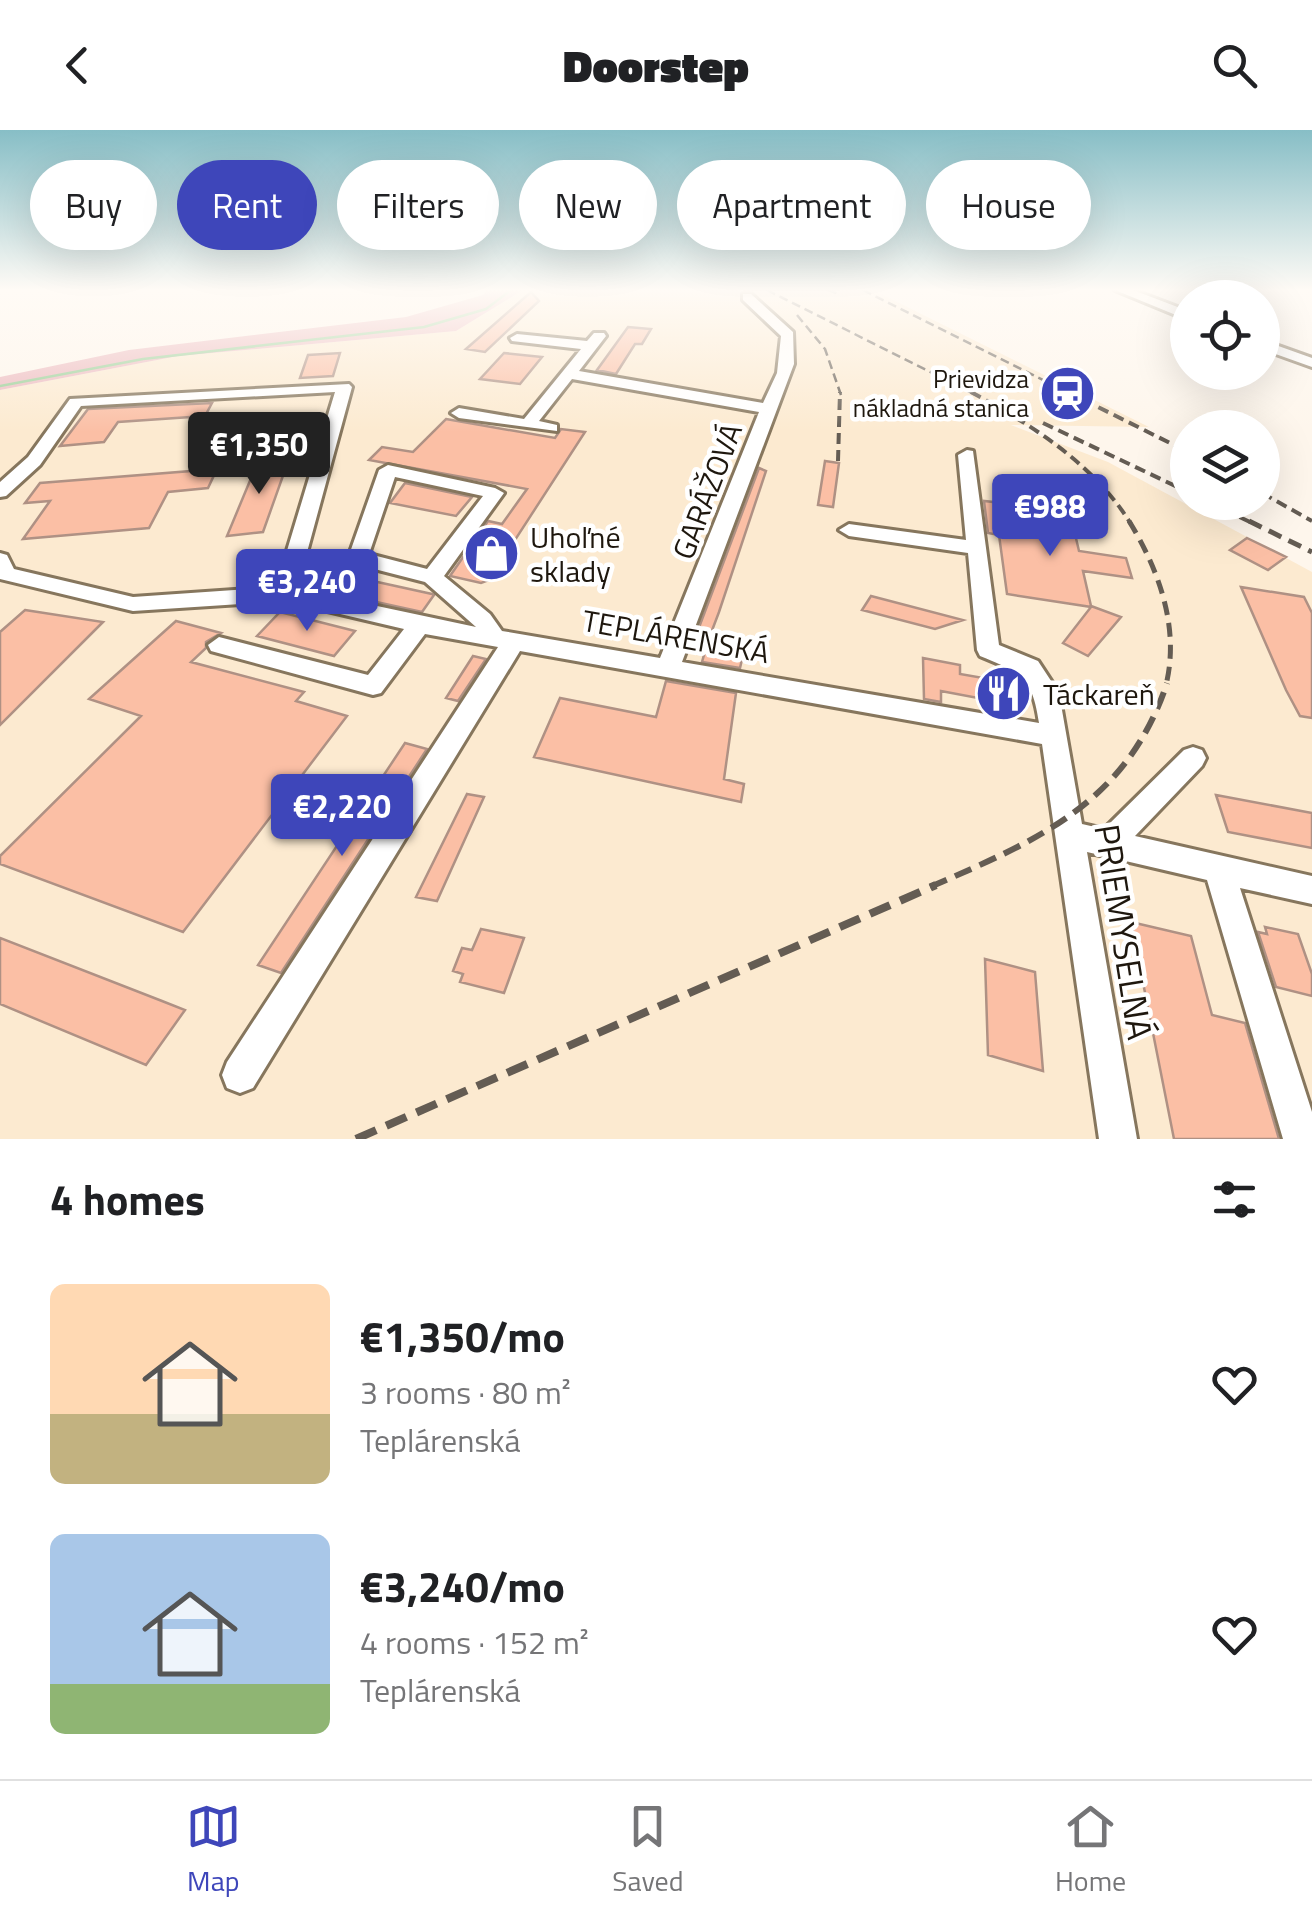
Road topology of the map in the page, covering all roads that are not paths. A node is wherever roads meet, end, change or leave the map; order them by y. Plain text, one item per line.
1 (788, 337) edge
2 (517, 338) dead end
3 (1280, 351) edge
4 (1312, 363) edge
5 (569, 374) junction
6 (768, 408) junction
7 (459, 413) dead end
8 (528, 424) junction
9 (551, 428) dead end
10 (966, 454) dead end
11 (0, 492) edge
12 (849, 530) dead end
13 (976, 548) junction
14 (0, 560) edge
15 (432, 577) junction
16 (286, 594) junction
17 (420, 624) junction
18 (504, 639) junction
19 (219, 645) dead end
20 (668, 667) junction
21 (1056, 736) junction
22 (1193, 758) dead end
23 (1072, 836) junction
24 (1109, 844) junction
25 (1218, 869) junction
26 (1311, 892) edge
27 (240, 1076) dead end
28 (1118, 1139) edge
29 (1302, 1139) edge

1 - 6 street
2 - 5 street
3 - 4 street
5 - 6 street, GARÁŽOVÁ
5 - 8 street
6 - 20 street, GARÁŽOVÁ
7 - 8 street
8 - 9 street
10 - 13 street
11 - 16 street
12 - 13 street
13 - 21 street, PRIEMYSELNÁ
14 - 16 street, TEPLÁRENSKÁ
15 - 15 street
15 - 18 street
16 - 17 street, TEPLÁRENSKÁ
17 - 18 street, TEPLÁRENSKÁ
17 - 19 street
18 - 20 street, TEPLÁRENSKÁ
18 - 27 street
20 - 21 street, TEPLÁRENSKÁ
21 - 23 street, PRIEMYSELNÁ
22 - 24 street
23 - 24 street
23 - 28 street, PRIEMYSELNÁ
24 - 25 street
25 - 26 street
25 - 29 street

